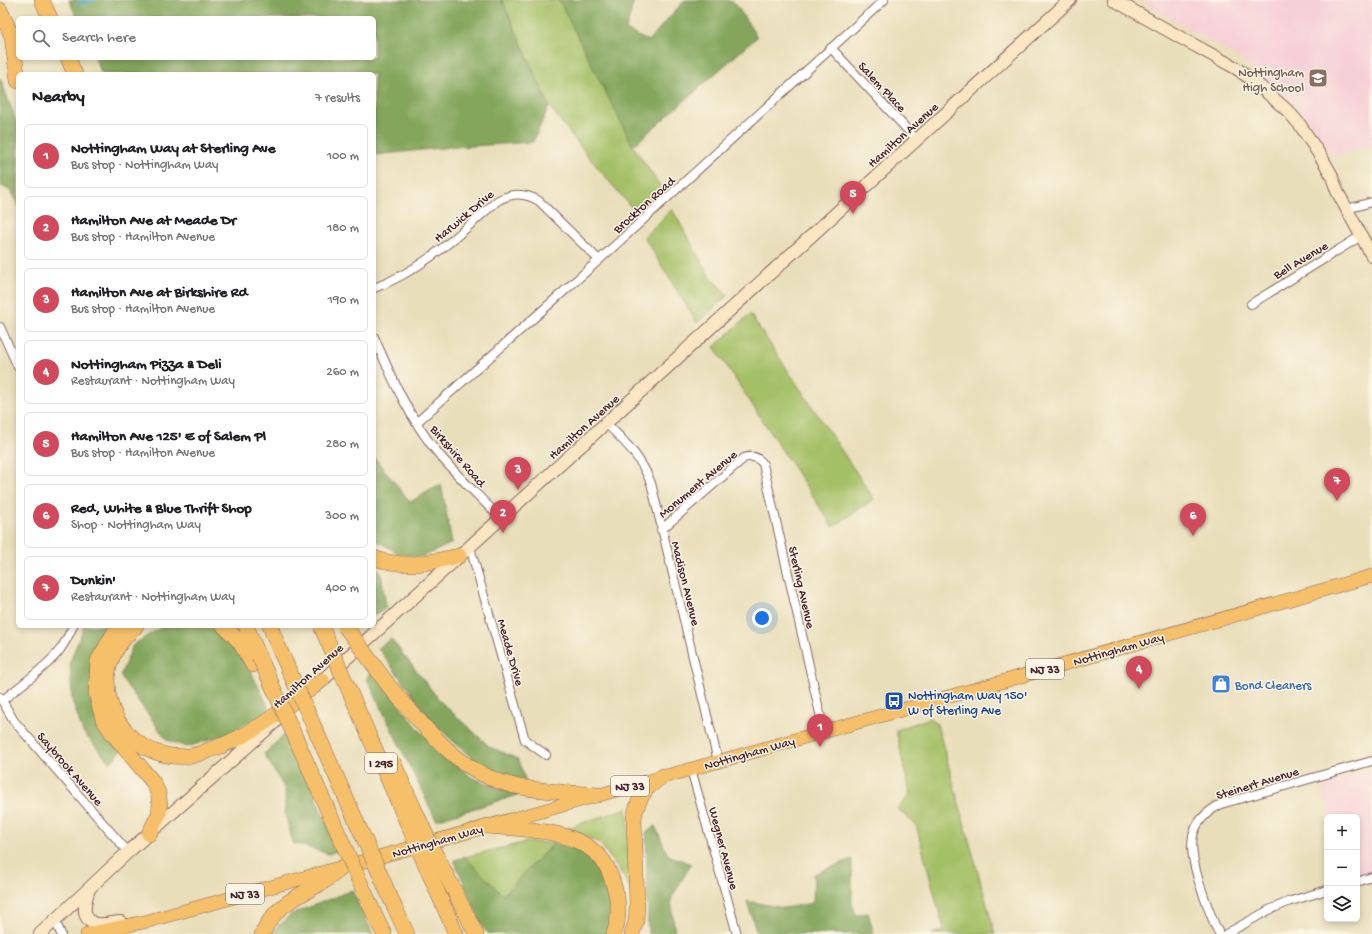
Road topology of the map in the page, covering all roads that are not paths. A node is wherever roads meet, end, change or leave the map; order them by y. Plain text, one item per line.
1 (42, 0) edge
2 (884, 0) edge
3 (1070, 0) edge
4 (1114, 0) edge
5 (0, 10) edge
6 (49, 16) edge
7 (12, 37) junction
8 (16, 46) edge
9 (831, 48) junction
10 (22, 60) edge
11 (69, 60) edge
12 (17, 72) edge
13 (27, 72) edge
14 (74, 72) edge
15 (917, 140) junction
16 (1372, 202) edge
17 (1347, 209) junction
18 (1361, 236) junction
19 (1372, 256) edge
20 (598, 260) junction
21 (376, 287) edge
22 (1251, 304) dead end
23 (0, 327) edge
24 (376, 342) edge
25 (16, 363) edge
26 (416, 423) junction
27 (606, 423) junction
28 (749, 456) joint
29 (501, 519) junction
30 (662, 530) junction
31 (465, 551) junction
32 (376, 559) edge
33 (1372, 576) edge
34 (72, 628) edge
35 (117, 628) edge
36 (134, 628) edge
37 (226, 628) edge
38 (247, 628) edge
39 (271, 628) edge
40 (322, 628) edge
41 (346, 628) edge
42 (256, 660) junction
43 (322, 680) junction
44 (1, 699) edge
45 (824, 731) junction
46 (371, 739) junction
47 (546, 755) dead end
48 (718, 761) junction
49 (1372, 761) edge
50 (691, 769) junction
51 (663, 776) junction
52 (597, 795) junction
53 (487, 826) junction
54 (149, 834) junction
55 (128, 852) junction
56 (343, 867) junction
57 (1372, 877) edge
58 (1360, 881) edge
59 (89, 888) junction
60 (1324, 891) edge
61 (55, 920) junction
62 (148, 920) junction
63 (40, 934) edge
64 (61, 934) edge
65 (87, 934) edge
66 (123, 934) edge
67 (262, 934) edge
68 (384, 934) edge
69 (406, 934) edge
70 (456, 934) edge
71 (476, 934) edge
72 (614, 934) edge
73 (632, 934) edge
74 (737, 934) edge
75 (1219, 934) edge
76 (1226, 934) edge

1 - 6 highway
2 - 9 street, Brockton Road
3 - 15 main road, Hamilton Avenue
4 - 17 main road
5 - 7 highway
7 - 8 highway
7 - 12 highway
9 - 15 street, Salem Place
9 - 20 street, Brockton Road
10 - 13 highway
11 - 14 highway
15 - 27 main road, Hamilton Avenue
16 - 17 street
17 - 18 main road
18 - 19 main road
18 - 22 street, Bell Avenue
20 - 21 street, Harwick Drive
20 - 26 street, Brockton Road
23 - 25 street
24 - 26 street, Birkshire Road
26 - 29 street, Birkshire Road
27 - 29 main road, Hamilton Avenue
27 - 30 street, Madison Avenue
28 - 30 street, Monument Avenue
28 - 45 street, Sterling Avenue
29 - 31 main road, Hamilton Avenue
30 - 48 street, Madison Avenue
31 - 32 highway
31 - 43 main road, Hamilton Avenue
31 - 47 street, Meade Drive
33 - 45 main road, Nottingham Way / NJ 33
34 - 44 street
35 - 54 highway
36 - 43 highway
37 - 42 highway
38 - 42 highway
39 - 69 highway, bridge
40 - 46 highway, I 295, bridge
41 - 52 highway, bridge
42 - 68 highway, bridge
43 - 54 main road, Hamilton Avenue
44 - 55 street, Saybrook Avenue
45 - 48 main road, Nottingham Way / NJ 33
46 - 70 highway, I 295, bridge
46 - 71 highway, bridge
48 - 50 main road, Nottingham Way / NJ 33
49 - 75 street, Steinert Avenue
50 - 51 main road, Nottingham Way / NJ 33
50 - 74 street, Wegner Avenue
51 - 52 main road, Nottingham Way / NJ 33
51 - 73 highway
52 - 53 main road, Nottingham Way / NJ 33
53 - 56 main road, Nottingham Way / NJ 33
53 - 72 highway
54 - 55 main road, Hamilton Avenue
55 - 59 main road, Hamilton Avenue
56 - 62 main road, Nottingham Way / NJ 33
56 - 67 highway
57 - 58 street
59 - 61 main road, Hamilton Avenue
59 - 62 main road
60 - 76 street
61 - 63 main road, Hamilton Avenue
61 - 64 street
62 - 65 main road, Nottingham Way / NJ 33
62 - 66 main road, Nottingham Way / NJ 33

